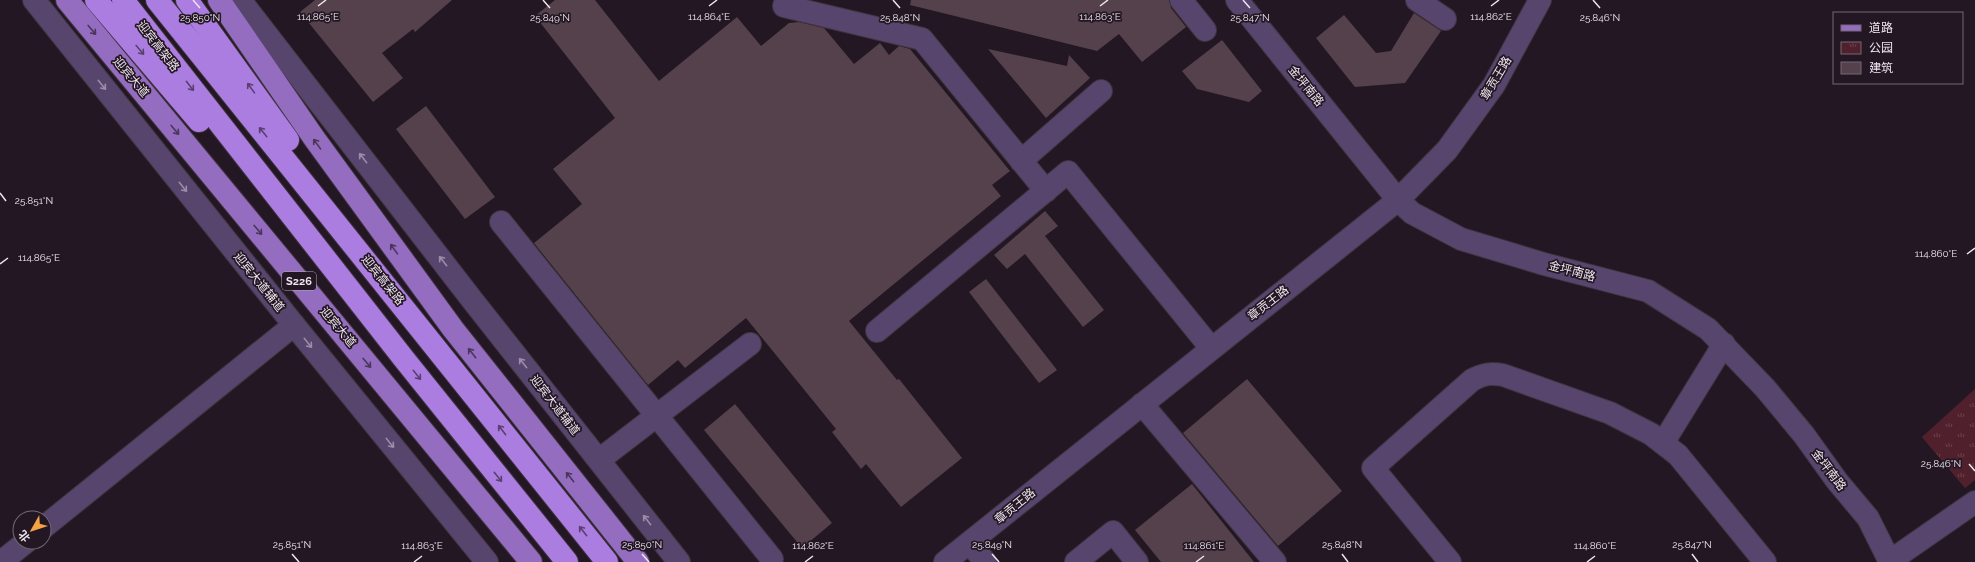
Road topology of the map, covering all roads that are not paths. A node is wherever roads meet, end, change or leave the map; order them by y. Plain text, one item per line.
1 (34, 0) edge
2 (67, 0) edge
3 (96, 0) edge
4 (123, 0) edge
5 (157, 0) edge
6 (187, 0) edge
7 (219, 0) edge
8 (240, 0) edge
9 (1181, 0) edge
10 (1237, 0) edge
11 (1417, 0) edge
12 (1540, 0) edge
13 (784, 6) dead end
14 (1445, 19) dead end
15 (1205, 30) dead end
16 (1102, 91) dead end
17 (1021, 161) junction
18 (1046, 191) junction
19 (1398, 200) junction
20 (501, 222) dead end
21 (294, 325) junction
22 (877, 331) dead end
23 (428, 337) junction
24 (750, 344) dead end
25 (1724, 344) junction
26 (1211, 348) junction
27 (404, 359) junction
28 (1142, 404) junction
29 (657, 415) junction
30 (1662, 443) junction
31 (599, 460) junction
32 (1975, 502) edge
33 (52, 521) edge
34 (970, 543) junction
35 (16, 550) edge
36 (772, 559) dead end
37 (1890, 561) edge
38 (1, 562) edge
39 (487, 562) edge
40 (531, 562) edge
41 (567, 562) edge
42 (607, 562) edge
43 (638, 562) edge
44 (680, 562) edge
45 (945, 562) edge
46 (985, 562) edge
47 (1076, 562) edge
48 (1137, 562) edge
49 (1275, 562) edge
50 (1450, 562) edge
51 (1765, 562) edge

1 -> 21 street, 迎宾大道辅道
2 -> 40 main road, 迎宾大道 / S226
3 -> 27 highway
4 -> 27 highway, 迎宾高架路
23 -> 5 highway, 迎宾高架路
23 -> 6 highway
43 -> 7 main road
31 -> 8 street, 迎宾大道辅道
9 - 15 street
10 - 19 street, 金坪南路
11 - 14 street
12 - 19 street, 章贡王路
13 - 17 street
16 - 17 street
17 - 18 street
18 - 22 street
18 - 26 street
19 - 25 street, 金坪南路
19 - 26 street, 章贡王路
20 - 29 street
21 - 33 street
21 -> 39 street, 迎宾大道辅道
42 -> 23 highway, 迎宾高架路
24 - 29 street
25 - 30 street
25 - 37 street, 金坪南路
26 - 28 street, 章贡王路
27 -> 41 highway, 迎宾高架路
28 - 34 street, 章贡王路
28 - 49 street
29 - 31 street
29 - 36 street
30 - 50 street
30 - 51 street
44 -> 31 street, 迎宾大道辅道
32 - 37 street
34 - 45 street, 章贡王路
34 - 46 street
35 - 38 street
47 - 48 street

